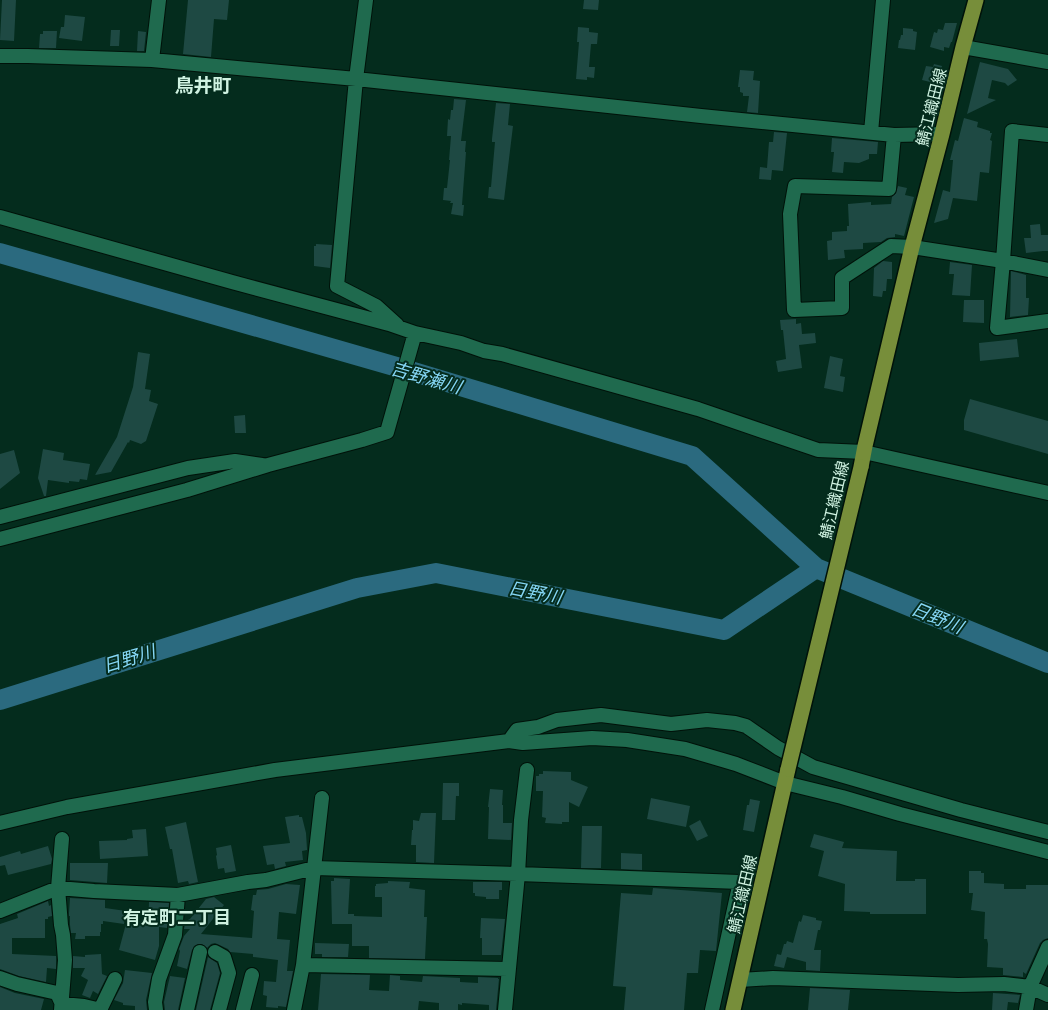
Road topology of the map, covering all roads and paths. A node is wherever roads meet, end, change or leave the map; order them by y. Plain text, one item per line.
1 (159, 0) edge
2 (366, 0) edge
3 (883, 0) edge
4 (976, 0) edge
5 (963, 47) junction
6 (0, 56) edge
7 (152, 60) junction
8 (1048, 62) edge
9 (356, 79) junction
10 (871, 132) junction
11 (942, 134) junction
12 (894, 135) junction
13 (1048, 135) edge
14 (0, 217) edge
15 (912, 247) junction
16 (1003, 261) junction
17 (1048, 270) edge
18 (1048, 321) edge
19 (400, 328) junction
20 (415, 333) junction
21 (862, 460) junction
22 (268, 465) junction
23 (1048, 493) edge
24 (0, 517) edge
25 (0, 539) edge
26 (509, 741) junction
27 (527, 770) dead end
28 (786, 776) junction
29 (322, 798) dead end
30 (0, 823) edge
31 (1048, 832) edge
32 (62, 839) dead end
33 (1048, 852) edge
34 (314, 868) junction
35 (518, 874) junction
36 (58, 888) junction
37 (178, 894) junction
38 (0, 911) edge
39 (1048, 947) edge
40 (200, 952) dead end
41 (215, 952) dead end
42 (303, 965) junction
43 (508, 969) junction
44 (252, 975) dead end
45 (0, 978) edge
46 (115, 979) dead end
47 (740, 980) junction
48 (1030, 987) junction
49 (1048, 995) edge
50 (62, 1007) edge
51 (100, 1010) edge
52 (156, 1010) edge
53 (187, 1010) edge
54 (219, 1010) edge
55 (243, 1010) edge
56 (294, 1010) edge
57 (504, 1010) edge
58 (712, 1010) edge
59 (733, 1010) edge
60 (1026, 1010) edge

1 - 7 street
2 - 9 street
3 - 10 street
4 - 5 main road, 鯖江織田線
5 - 8 street
5 - 11 main road, 鯖江織田線
6 - 7 street
7 - 9 street
9 - 10 street
9 - 19 street
10 - 12 street
11 - 12 street
11 - 15 main road, 鯖江織田線
12 - 15 street
13 - 16 street
14 - 19 street
15 - 16 street
15 - 21 main road, 鯖江織田線
16 - 17 street
16 - 18 street
19 - 20 street
20 - 21 street
20 - 22 street
21 - 23 street
21 - 28 main road, 鯖江織田線, bridge
22 - 24 street
22 - 25 street
26 - 28 street
26 - 30 street
26 - 31 street
27 - 35 street
28 - 33 street
28 - 47 main road, 鯖江織田線
29 - 34 street
32 - 36 street
34 - 35 street
34 - 37 street
34 - 42 street
35 - 43 street
35 - 58 street
36 - 37 street
36 - 38 street
36 - 50 street
37 - 52 street
39 - 48 street
40 - 53 street
41 - 54 street
42 - 43 street
42 - 56 street
43 - 57 street
44 - 55 street
45 - 50 street
46 - 51 street
47 - 48 street
47 - 59 main road, 鯖江織田線
48 - 49 street
48 - 60 street
50 - 51 street

